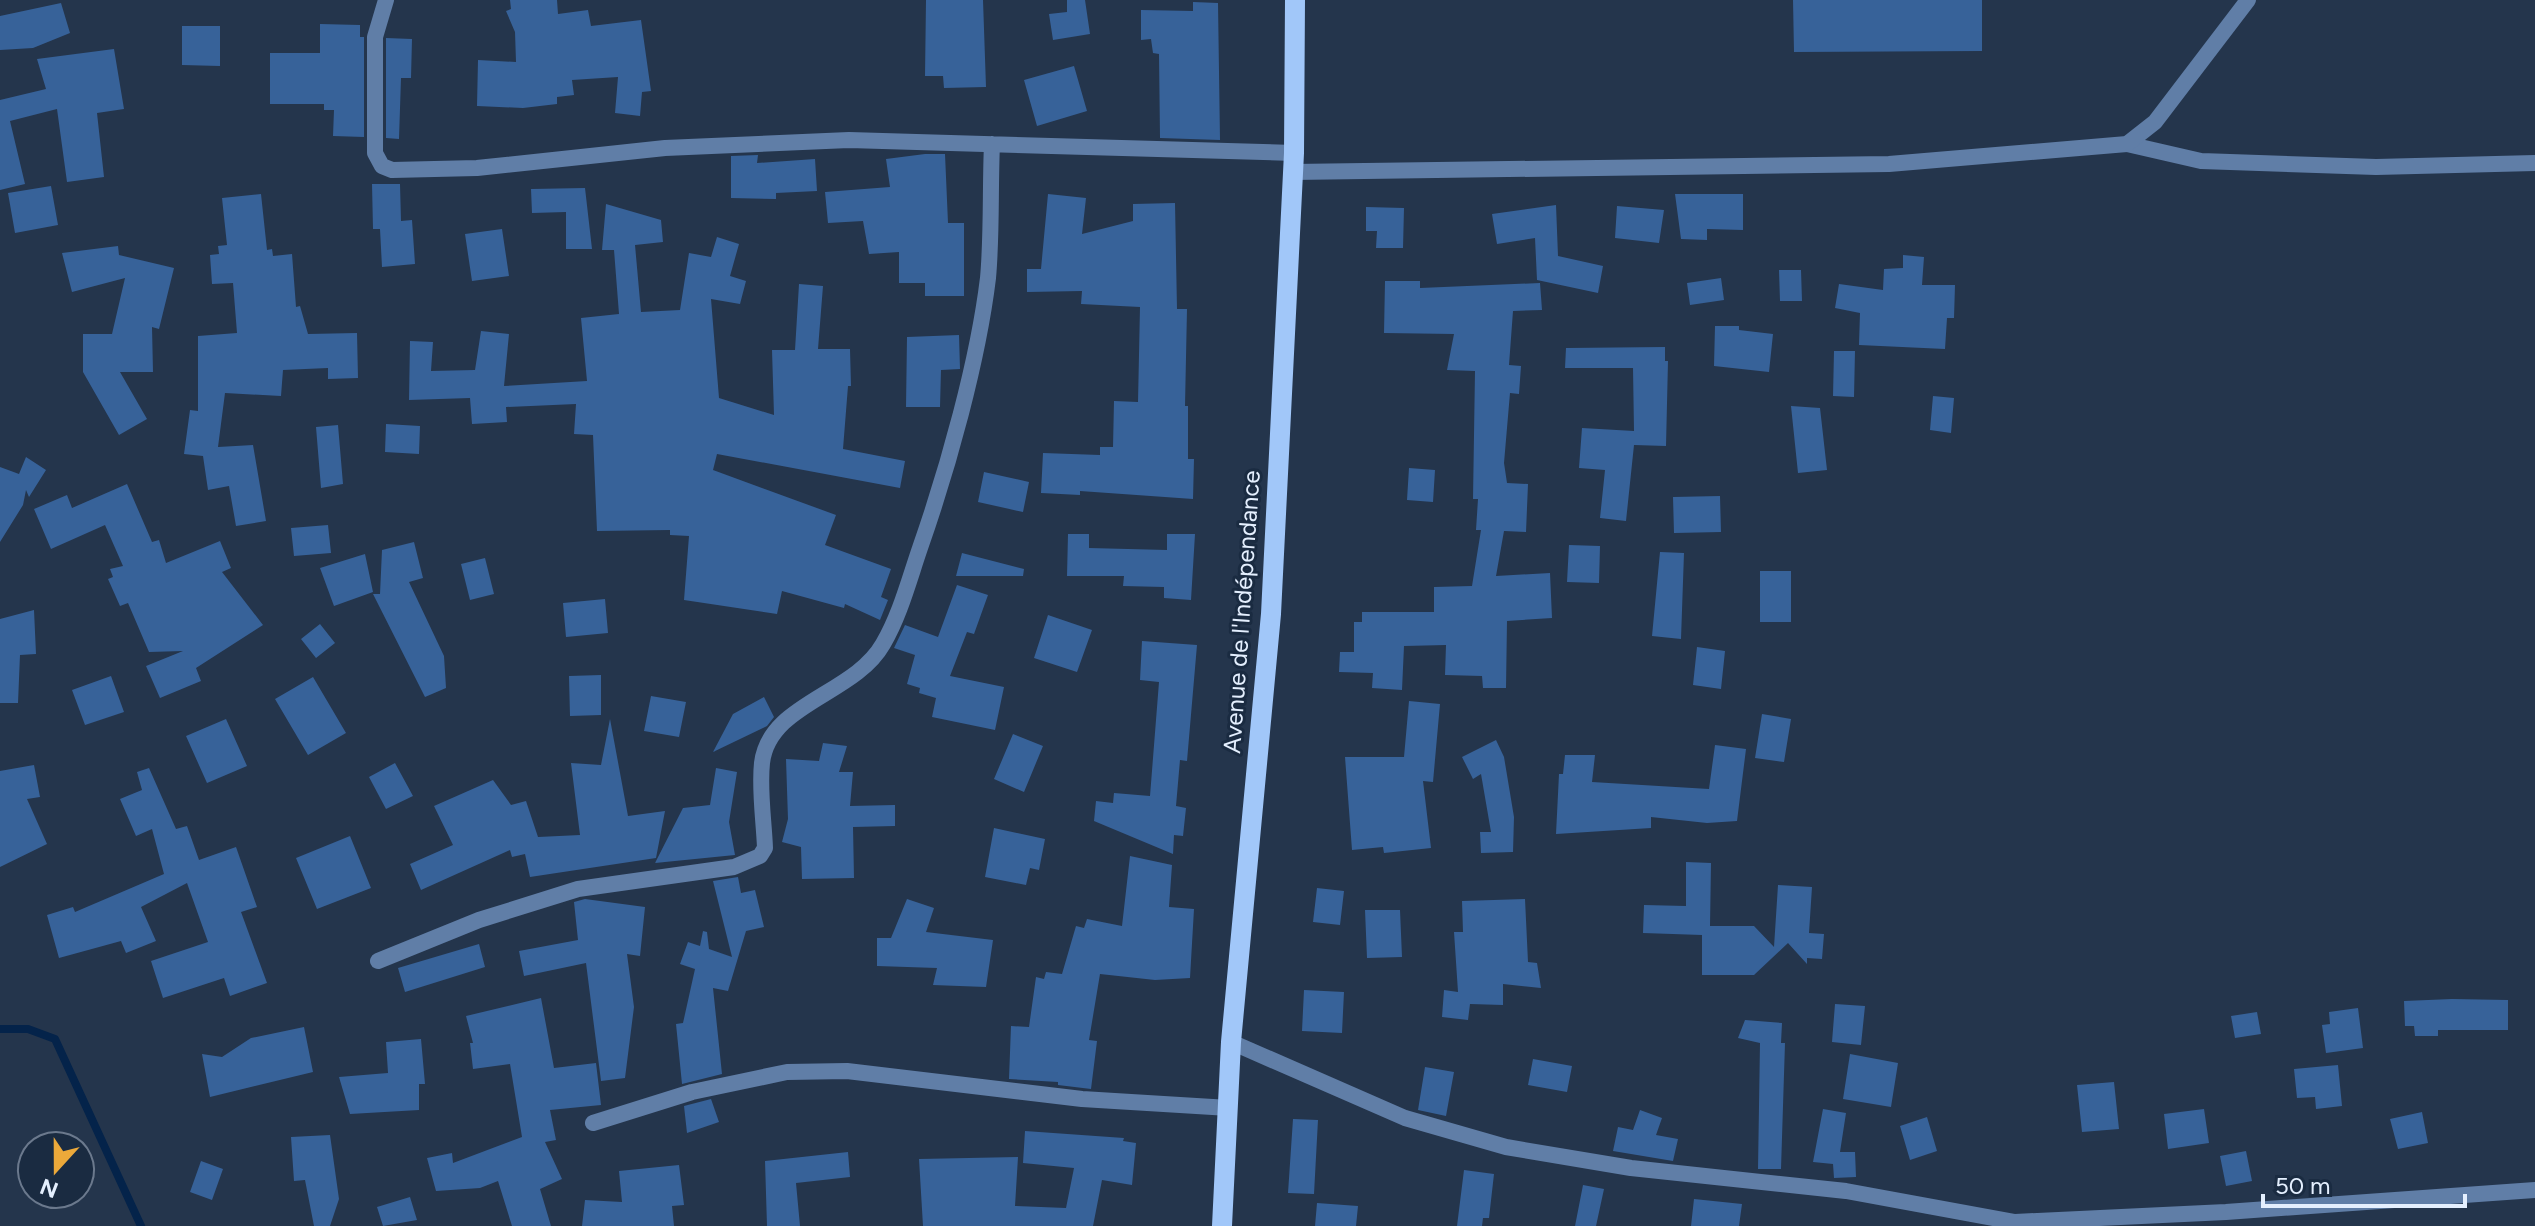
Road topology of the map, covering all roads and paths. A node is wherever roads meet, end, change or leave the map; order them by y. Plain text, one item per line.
1 (386, 0) edge
2 (1295, 0) edge
3 (2248, 0) edge
4 (992, 144) junction
5 (2127, 144) junction
6 (1294, 163) junction
7 (2535, 163) edge
8 (378, 961) dead end
9 (1231, 1042) junction
10 (1229, 1108) junction
11 (593, 1123) dead end
12 (2535, 1190) edge
13 (1222, 1226) edge

1 - 4 street
2 - 6 main road, Avenue de l'Indépendance
3 - 5 street
4 - 6 street
4 - 8 street
5 - 6 street
5 - 7 street
6 - 9 main road, Avenue de l'Indépendance
9 - 10 main road, Avenue de l'Indépendance
9 - 12 street
10 - 11 street
10 - 13 main road, Avenue de l'Indépendance

